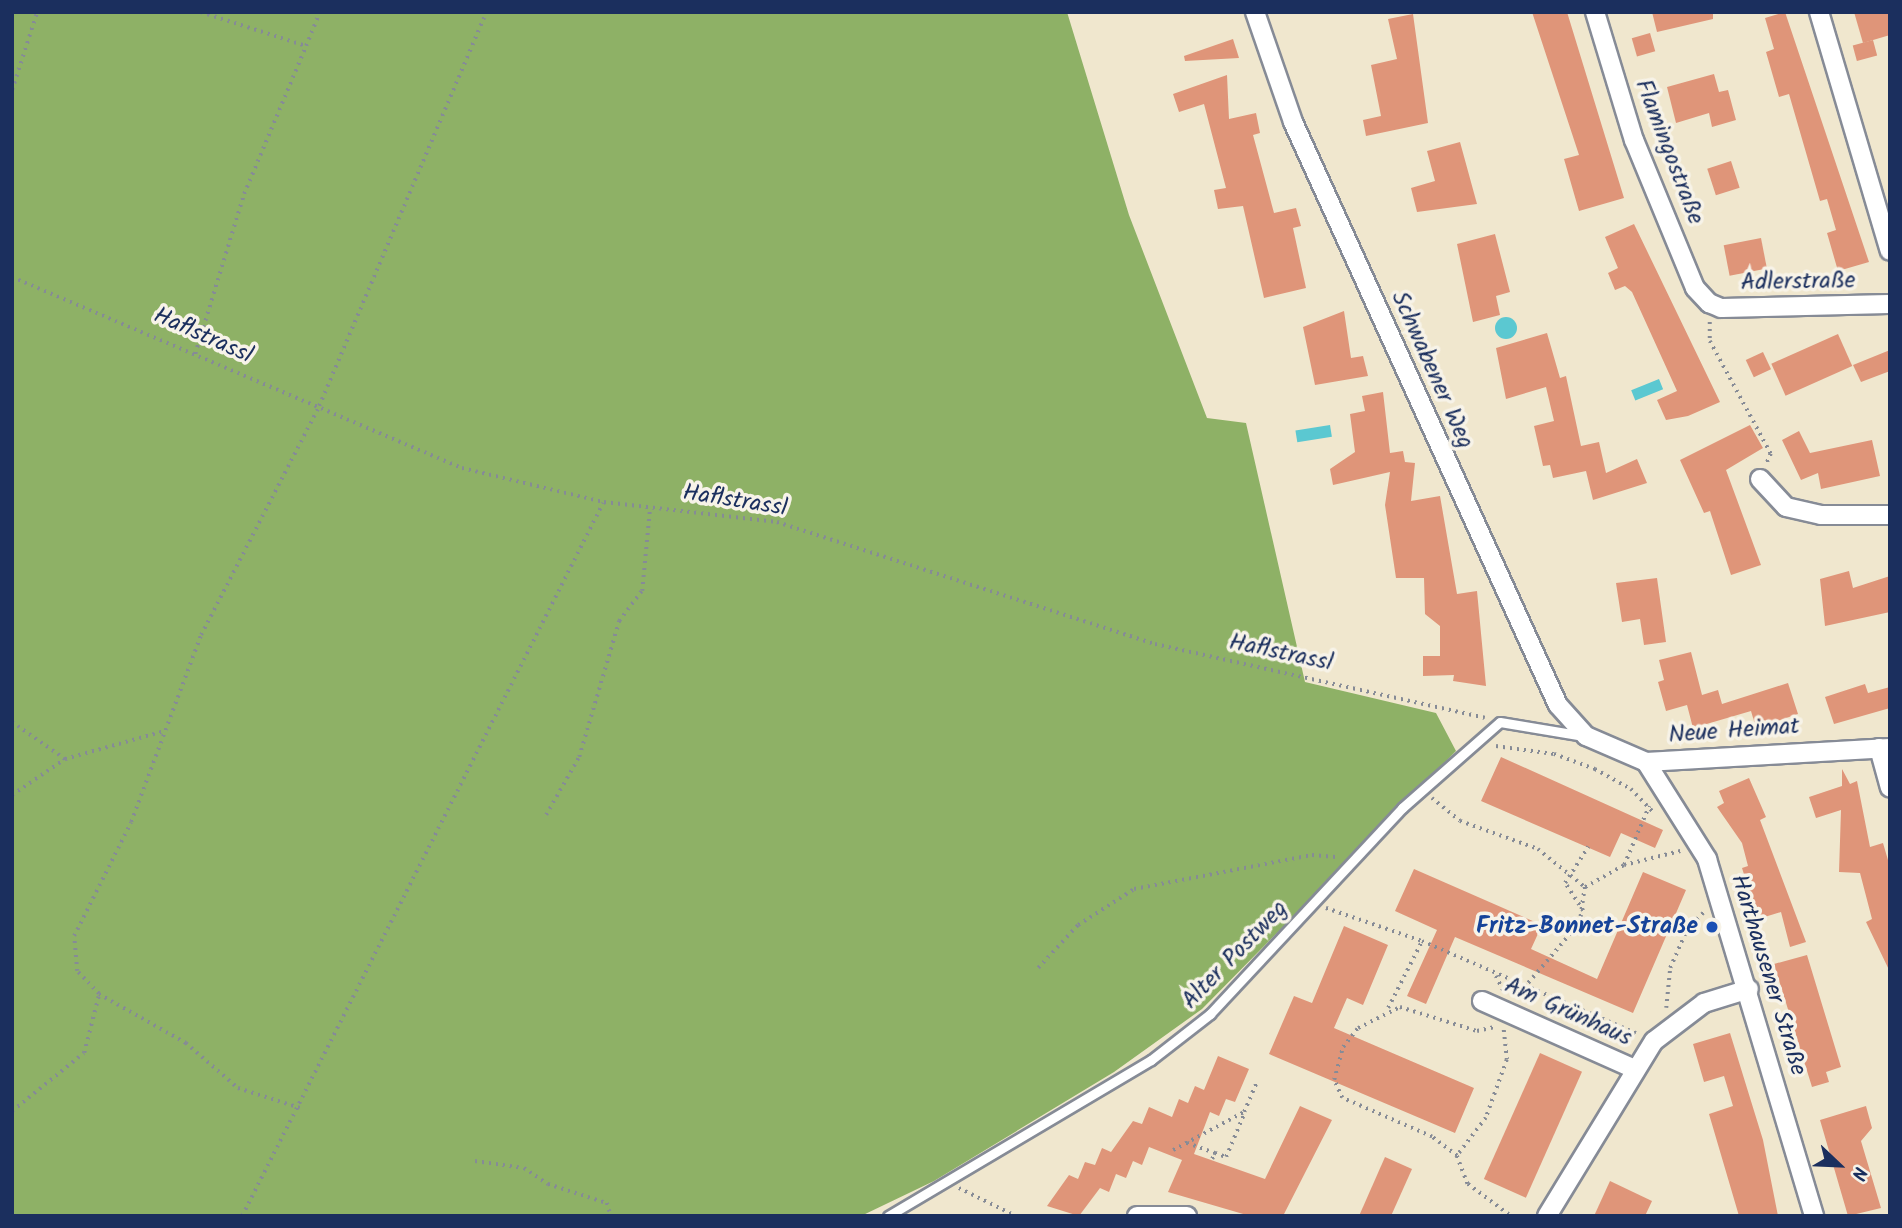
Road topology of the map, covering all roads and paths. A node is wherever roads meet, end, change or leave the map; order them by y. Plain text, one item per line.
1 (37, 12) edge
2 (201, 12) edge
3 (320, 12) edge
4 (486, 12) edge
5 (1255, 12) edge
6 (1595, 12) edge
7 (1819, 12) edge
8 (306, 46) junction
9 (12, 90) edge
10 (1890, 251) edge
11 (12, 277) edge
12 (1709, 303) junction
13 (1890, 304) edge
14 (195, 354) junction
15 (319, 406) junction
16 (1760, 479) joint
17 (604, 502) junction
18 (650, 507) junction
19 (1890, 515) edge
20 (1471, 715) dead end
21 (12, 723) edge
22 (161, 732) junction
23 (1586, 736) junction
24 (1478, 742) junction
25 (1884, 748) edge
26 (65, 759) junction
27 (1646, 762) junction
28 (1890, 788) edge
29 (12, 795) edge
30 (1444, 808) dead end
31 (1648, 808) junction
32 (545, 815) dead end
33 (1665, 820) dead end
34 (1673, 839) dead end
35 (1587, 847) dead end
36 (1352, 859) junction
37 (1623, 865) junction
38 (1572, 872) junction
39 (1585, 887) junction
40 (1335, 911) dead end
41 (1583, 911) junction
42 (1703, 913) dead end
43 (1422, 941) junction
44 (1038, 968) dead end
45 (1526, 986) junction
46 (1749, 989) junction
47 (99, 994) junction
48 (1662, 997) dead end
49 (1482, 1001) dead end
50 (1387, 1010) junction
51 (1504, 1026) dead end
52 (1635, 1032) dead end
53 (1505, 1035) dead end
54 (1635, 1069) junction
55 (1257, 1081) dead end
56 (300, 1108) junction
57 (12, 1111) edge
58 (1244, 1112) junction
59 (1185, 1142) junction
60 (1173, 1150) dead end
61 (1215, 1153) junction
62 (1457, 1156) junction
63 (1212, 1159) dead end
64 (474, 1161) dead end
65 (951, 1183) junction
66 (242, 1216) edge
67 (611, 1216) edge
68 (888, 1216) edge
69 (1016, 1216) edge
70 (1137, 1216) edge
71 (1187, 1216) edge
72 (1511, 1216) edge
73 (1548, 1216) edge
74 (1814, 1216) edge

1 - 9 path
2 - 8 path
3 - 8 path
4 - 15 path
5 - 23 street, Schwabener Weg
6 - 12 street, Flamingostraße
7 - 10 street
8 - 14 path
11 - 14 path, Haflstrassl
12 - 13 street, Adlerstraße
12 - 16 path
14 - 15 path, Haflstrassl
15 - 17 path, Haflstrassl
15 - 22 path
16 - 19 street
17 - 18 path, Haflstrassl
17 - 56 path
18 - 20 path, Haflstrassl
18 - 32 path
21 - 26 path
22 - 26 path
22 - 47 path
23 - 24 lane, Alter Postweg
23 - 27 street, Neue Heimat
24 - 31 path
24 - 36 lane, Alter Postweg
25 - 27 street, Neue Heimat
25 - 28 street
26 - 29 path
27 - 46 street, Harthausener Straße
30 - 38 path
31 - 33 path
31 - 37 path
34 - 37 path
35 - 38 path
36 - 44 path
36 - 65 lane, Alter Postweg
37 - 39 path
38 - 39 path
38 - 41 path
39 - 41 path
40 - 43 path
41 - 45 path
42 - 48 path
43 - 45 path
43 - 50 path
45 - 52 path
46 - 54 street
46 - 74 street, Harthausener Straße
47 - 56 path
47 - 57 path
49 - 54 street, Am Grünhaus
50 - 51 path
50 - 62 path
53 - 62 path
54 - 73 street
55 - 58 path
56 - 66 path
58 - 59 path
58 - 61 path
59 - 60 path
59 - 61 path
61 - 63 path
62 - 72 path
64 - 67 path
65 - 68 lane, Alter Postweg
65 - 69 path
70 - 71 street

